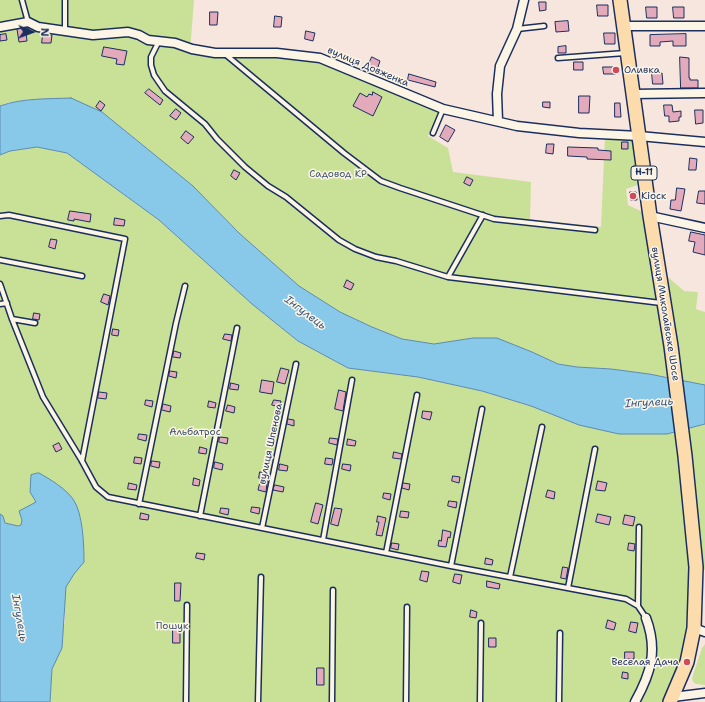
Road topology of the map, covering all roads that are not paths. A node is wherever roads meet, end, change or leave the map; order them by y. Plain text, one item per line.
1 (22, 0) edge
2 (66, 0) edge
3 (524, 0) edge
4 (620, 0) edge
5 (28, 22) junction
6 (544, 26) dead end
7 (623, 26) junction
8 (705, 26) edge
9 (0, 27) edge
10 (517, 29) junction
11 (65, 30) junction
12 (159, 42) junction
13 (627, 53) junction
14 (225, 54) junction
15 (558, 58) dead end
16 (705, 93) edge
17 (633, 94) junction
18 (443, 109) junction
19 (498, 121) junction
20 (433, 133) dead end
21 (639, 136) junction
22 (705, 142) edge
23 (483, 215) junction
24 (0, 216) edge
25 (650, 216) junction
26 (705, 228) edge
27 (595, 230) dead end
28 (0, 260) edge
29 (82, 276) dead end
30 (448, 277) junction
31 (0, 284) edge
32 (184, 286) dead end
33 (6, 303) junction
34 (664, 303) junction
35 (0, 304) edge
36 (12, 319) junction
37 (35, 323) dead end
38 (237, 328) dead end
39 (296, 364) dead end
40 (352, 380) dead end
41 (417, 395) dead end
42 (482, 410) dead end
43 (542, 427) dead end
44 (595, 449) dead end
45 (82, 461) junction
46 (139, 504) junction
47 (200, 516) junction
48 (639, 527) dead end
49 (262, 528) junction
50 (322, 540) junction
51 (386, 553) junction
52 (451, 566) junction
53 (261, 577) dead end
54 (510, 577) junction
55 (568, 588) junction
56 (333, 590) dead end
57 (187, 605) dead end
58 (638, 606) junction
59 (407, 607) dead end
60 (646, 618) joint
61 (481, 623) dead end
62 (700, 630) edge
63 (560, 633) dead end
64 (705, 693) edge
65 (672, 700) edge
66 (186, 702) edge
67 (258, 702) edge
68 (332, 702) edge
69 (406, 702) edge
70 (480, 702) edge
71 (559, 702) edge
72 (635, 702) edge

1 - 5 lane
2 - 11 lane
3 - 10 street
4 - 7 main road, вулиця Миколаївське Шосе / Н-11
5 - 9 street, вулиця Довженка
5 - 11 street, вулиця Довженка
6 - 10 lane
7 - 8 street
7 - 13 main road, вулиця Миколаївське Шосе / Н-11
10 - 19 street
11 - 12 street, вулиця Довженка
12 - 14 street, вулиця Довженка
12 - 30 lane
13 - 15 lane
13 - 17 main road, вулиця Миколаївське Шосе / Н-11
14 - 18 street, вулиця Довженка
14 - 23 lane
16 - 17 street
17 - 21 main road, вулиця Миколаївське Шосе / Н-11
18 - 19 street, вулиця Довженка
18 - 20 lane
19 - 21 street, вулиця Довженка
21 - 22 street, вулиця Довженка
21 - 25 main road, вулиця Миколаївське Шосе / Н-11
23 - 27 lane
23 - 30 lane
24 - 45 lane
25 - 26 street
25 - 34 main road, вулиця Миколаївське Шосе / Н-11
28 - 29 lane
30 - 34 lane
31 - 33 lane
32 - 46 lane
33 - 35 lane
33 - 36 lane
34 - 62 main road, вулиця Миколаївське Шосе / Н-11
36 - 37 lane
36 - 45 lane
38 - 47 lane
39 - 49 lane, вулиця Шпенова
40 - 50 lane
41 - 51 lane
42 - 52 lane
43 - 54 lane
44 - 55 lane
45 - 46 lane
46 - 47 lane
47 - 49 lane
48 - 58 lane
49 - 50 lane
50 - 51 lane
51 - 52 lane
52 - 54 lane
53 - 67 lane
54 - 55 lane
55 - 58 lane
56 - 68 lane
57 - 66 lane
58 - 60 lane
59 - 69 lane
60 - 72 street
61 - 70 lane
62 - 65 main road, вулиця Миколаївське Шосе / Н-11
63 - 71 lane
64 - 65 street, вулиця Миколаївське Шосе

